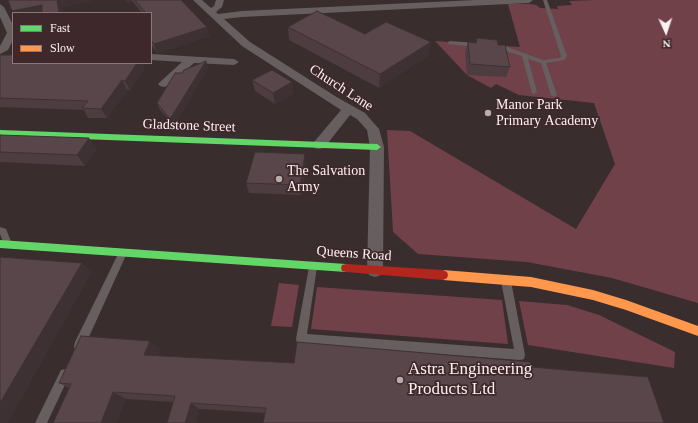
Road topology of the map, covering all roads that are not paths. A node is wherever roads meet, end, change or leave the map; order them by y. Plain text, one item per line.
1 (197, 0) edge
2 (220, 0) edge
3 (530, 0) edge
4 (545, 0) edge
5 (394, 3) edge
6 (2, 4) edge
7 (214, 15) junction
8 (12, 32) edge
9 (450, 43) dead end
10 (485, 46) edge
11 (492, 46) edge
12 (6, 49) edge
13 (525, 56) junction
14 (152, 57) edge
15 (192, 59) junction
16 (234, 62) dead end
17 (544, 62) junction
18 (164, 84) dead end
19 (534, 92) dead end
20 (554, 95) dead end
21 (348, 109) junction
22 (0, 133) edge
23 (319, 145) junction
24 (377, 147) junction
25 (0, 230) edge
26 (4, 244) edge
27 (123, 252) junction
28 (313, 265) junction
29 (375, 270) junction
30 (506, 280) junction
31 (698, 331) edge
32 (76, 352) edge
33 (69, 366) edge
34 (41, 423) edge

1 - 7 street, Church Lane
2 - 7 street
3 - 5 street
4 - 17 lane
5 - 7 street
6 - 8 street
7 - 21 street, Church Lane
8 - 12 street
9 - 10 lane
11 - 13 lane
13 - 17 lane
13 - 19 lane
14 - 15 street
15 - 16 street
15 - 18 street
17 - 20 lane
21 - 23 street
21 - 24 street, Church Lane
22 - 23 main road, Gladstone Street
23 - 24 main road, Gladstone Street
24 - 29 street, Church Lane
25 - 26 lane
26 - 27 main road, Queens Road
27 - 28 main road, Queens Road
27 - 32 lane
28 - 29 main road, Queens Road
28 - 30 lane
29 - 30 main road, Queens Road
30 - 31 main road, Queens Road
33 - 34 lane

